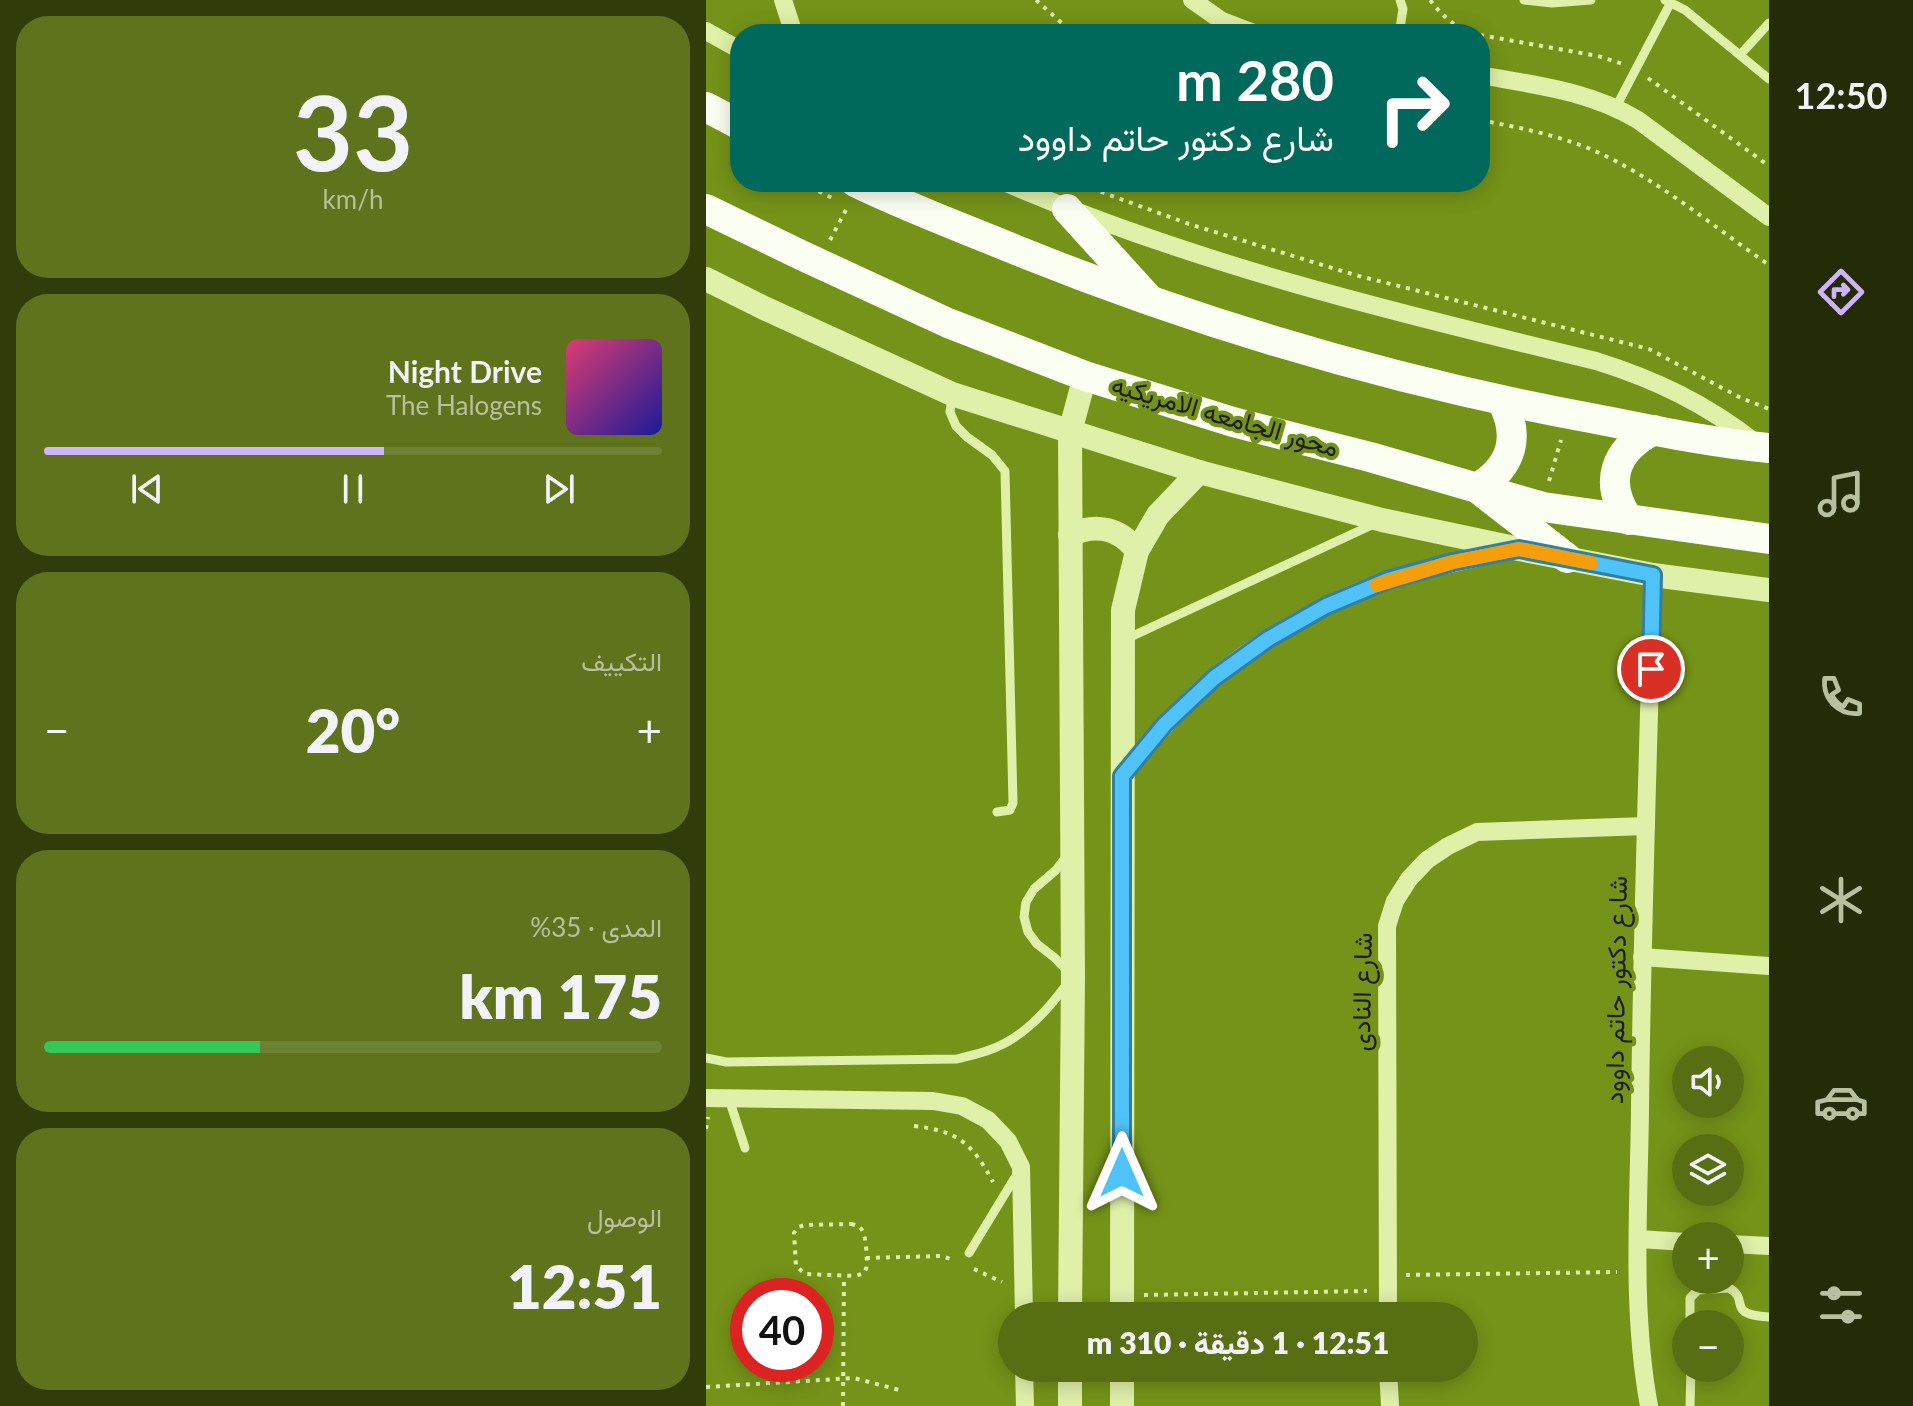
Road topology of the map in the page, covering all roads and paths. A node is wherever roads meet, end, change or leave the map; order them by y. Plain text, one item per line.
1 (783, 0) edge
2 (1036, 0) edge
3 (1400, 0) edge
4 (1430, 0) edge
5 (1524, 0) edge
6 (1591, 0) edge
7 (1668, 1) edge
8 (1198, 2) edge
9 (1769, 23) edge
10 (791, 24) edge
11 (1063, 24) edge
12 (1230, 24) edge
13 (1401, 24) edge
14 (1453, 24) edge
15 (706, 31) edge
16 (730, 44) edge
17 (1740, 55) junction
18 (1490, 77) edge
19 (1769, 79) edge
20 (706, 107) edge
21 (1616, 107) junction
22 (730, 120) edge
23 (1490, 122) edge
24 (853, 192) edge
25 (857, 192) edge
26 (1071, 196) edge
27 (706, 209) edge
28 (1769, 217) edge
29 (817, 263) junction
30 (1769, 265) edge
31 (706, 279) edge
32 (1152, 302) junction
33 (1085, 376) junction
34 (952, 394) junction
35 (1502, 401) junction
36 (1769, 409) edge
37 (1568, 414) junction
38 (1654, 430) junction
39 (1070, 432) junction
40 (1765, 448) edge
41 (1199, 472) junction
42 (1477, 488) junction
43 (1543, 507) junction
44 (1382, 520) junction
45 (1629, 520) junction
46 (1070, 535) junction
47 (1769, 539) edge
48 (1519, 549) junction
49 (1137, 551) junction
50 (1567, 558) junction
51 (1653, 575) junction
52 (1769, 590) edge
53 (1123, 640) junction
54 (1122, 776) junction
55 (997, 812) dead end
56 (1646, 826) junction
57 (1072, 846) junction
58 (1642, 957) junction
59 (1769, 966) edge
60 (1073, 977) junction
61 (706, 1058) edge
62 (706, 1098) edge
63 (729, 1099) junction
64 (914, 1126) dead end
65 (745, 1148) dead end
66 (1021, 1167) junction
67 (1002, 1198) junction
68 (1638, 1239) junction
69 (1672, 1241) edge
70 (1744, 1245) edge
71 (1769, 1246) edge
72 (969, 1253) dead end
73 (866, 1258) junction
74 (1638, 1272) junction
75 (844, 1276) junction
76 (1387, 1283) junction
77 (1023, 1292) junction
78 (1023, 1302) edge
79 (1070, 1302) edge
80 (1122, 1302) edge
81 (1168, 1302) edge
82 (1388, 1302) edge
83 (1690, 1310) edge
84 (1743, 1310) edge
85 (1744, 1312) edge
86 (1769, 1317) edge
87 (843, 1379) junction
88 (1024, 1382) edge
89 (1070, 1382) edge
90 (1122, 1382) edge
91 (1389, 1382) edge
92 (1691, 1382) edge
93 (706, 1387) edge
94 (903, 1391) dead end
95 (843, 1406) edge
96 (1025, 1406) edge
97 (1070, 1406) edge
98 (1122, 1406) edge
99 (1390, 1406) edge
100 (1649, 1406) edge
101 (1690, 1406) edge

1 - 10 street
2 - 11 path
3 - 13 lane
4 - 14 path
5 - 6 lane
7 - 17 lane
7 - 21 lane
8 - 12 street
9 - 17 lane
15 - 16 street
17 - 19 lane
18 - 21 street
20 - 22 main road
21 - 28 street
23 - 30 path
24 - 29 path
25 - 32 main road
26 - 32 main road
26 - 36 path
26 - 40 street
27 - 29 main road, محور الجامعه الامريكيه
29 - 33 main road, محور الجامعه الامريكيه
31 - 34 street
32 - 35 main road
33 - 39 street
33 - 42 main road, محور الجامعه الامريكيه
34 - 39 street
34 - 55 lane
35 - 37 main road
35 - 42 main road
37 - 38 main road
37 - 43 path
38 - 40 main road
38 - 45 main road
39 - 41 street
39 - 46 street
41 - 44 street
41 - 49 street
42 - 43 main road, محور الجامعه الامريكيه
42 - 50 main road
43 - 45 main road, محور الجامعه الامريكيه
44 - 48 street
44 - 53 lane
45 - 47 main road, محور الجامعه الامريكيه
46 - 49 street
46 - 57 street
48 - 50 street
48 - 54 street
49 - 53 street
50 - 51 street
51 - 52 street
51 - 56 street, شارع دكتور حاتم داوود
53 - 54 street
54 - 80 street
56 - 58 street, شارع دكتور حاتم داوود
56 - 76 street, شارع النادى
57 - 60 street
57 - 60 lane
58 - 59 street
58 - 68 street, شارع دكتور حاتم داوود
60 - 61 lane
60 - 79 street
62 - 63 street
63 - 65 lane
63 - 66 street
64 - 67 path
66 - 67 lane
66 - 77 street
67 - 72 lane
68 - 69 street
68 - 74 street, شارع دكتور حاتم داوود
70 - 71 street
73 - 75 path
73 - 75 path
73 - 77 path
74 - 76 path
74 - 100 street, شارع دكتور حاتم داوود
75 - 87 path
76 - 81 path
76 - 82 street, شارع النادى
77 - 78 street
83 - 84 lane
85 - 86 lane
87 - 93 path
87 - 94 path
87 - 95 path
88 - 96 street
89 - 97 street
90 - 98 street
91 - 99 street
92 - 101 lane

